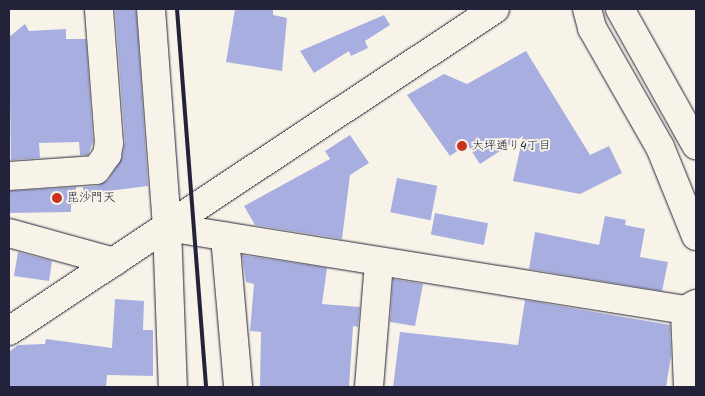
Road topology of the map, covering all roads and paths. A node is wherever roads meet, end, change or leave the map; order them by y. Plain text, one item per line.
1 (99, 9) edge
2 (151, 9) edge
3 (495, 9) edge
4 (587, 9) edge
5 (620, 9) edge
6 (694, 135) edge
7 (660, 146) junction
8 (9, 176) edge
9 (167, 227) junction
10 (9, 233) edge
11 (696, 236) edge
12 (225, 237) junction
13 (114, 262) junction
14 (379, 263) junction
15 (691, 307) edge
16 (9, 331) edge
17 (173, 387) edge
18 (238, 387) edge
19 (369, 387) edge
20 (688, 387) edge

1 - 8 street
2 - 9 street
3 - 9 street
4 - 7 street
5 - 6 street
6 - 7 street
7 - 11 street
9 - 12 street
9 - 13 street
9 - 17 street
10 - 13 street
12 - 14 street
12 - 18 street
13 - 16 street
14 - 15 street
14 - 19 street
15 - 20 street

